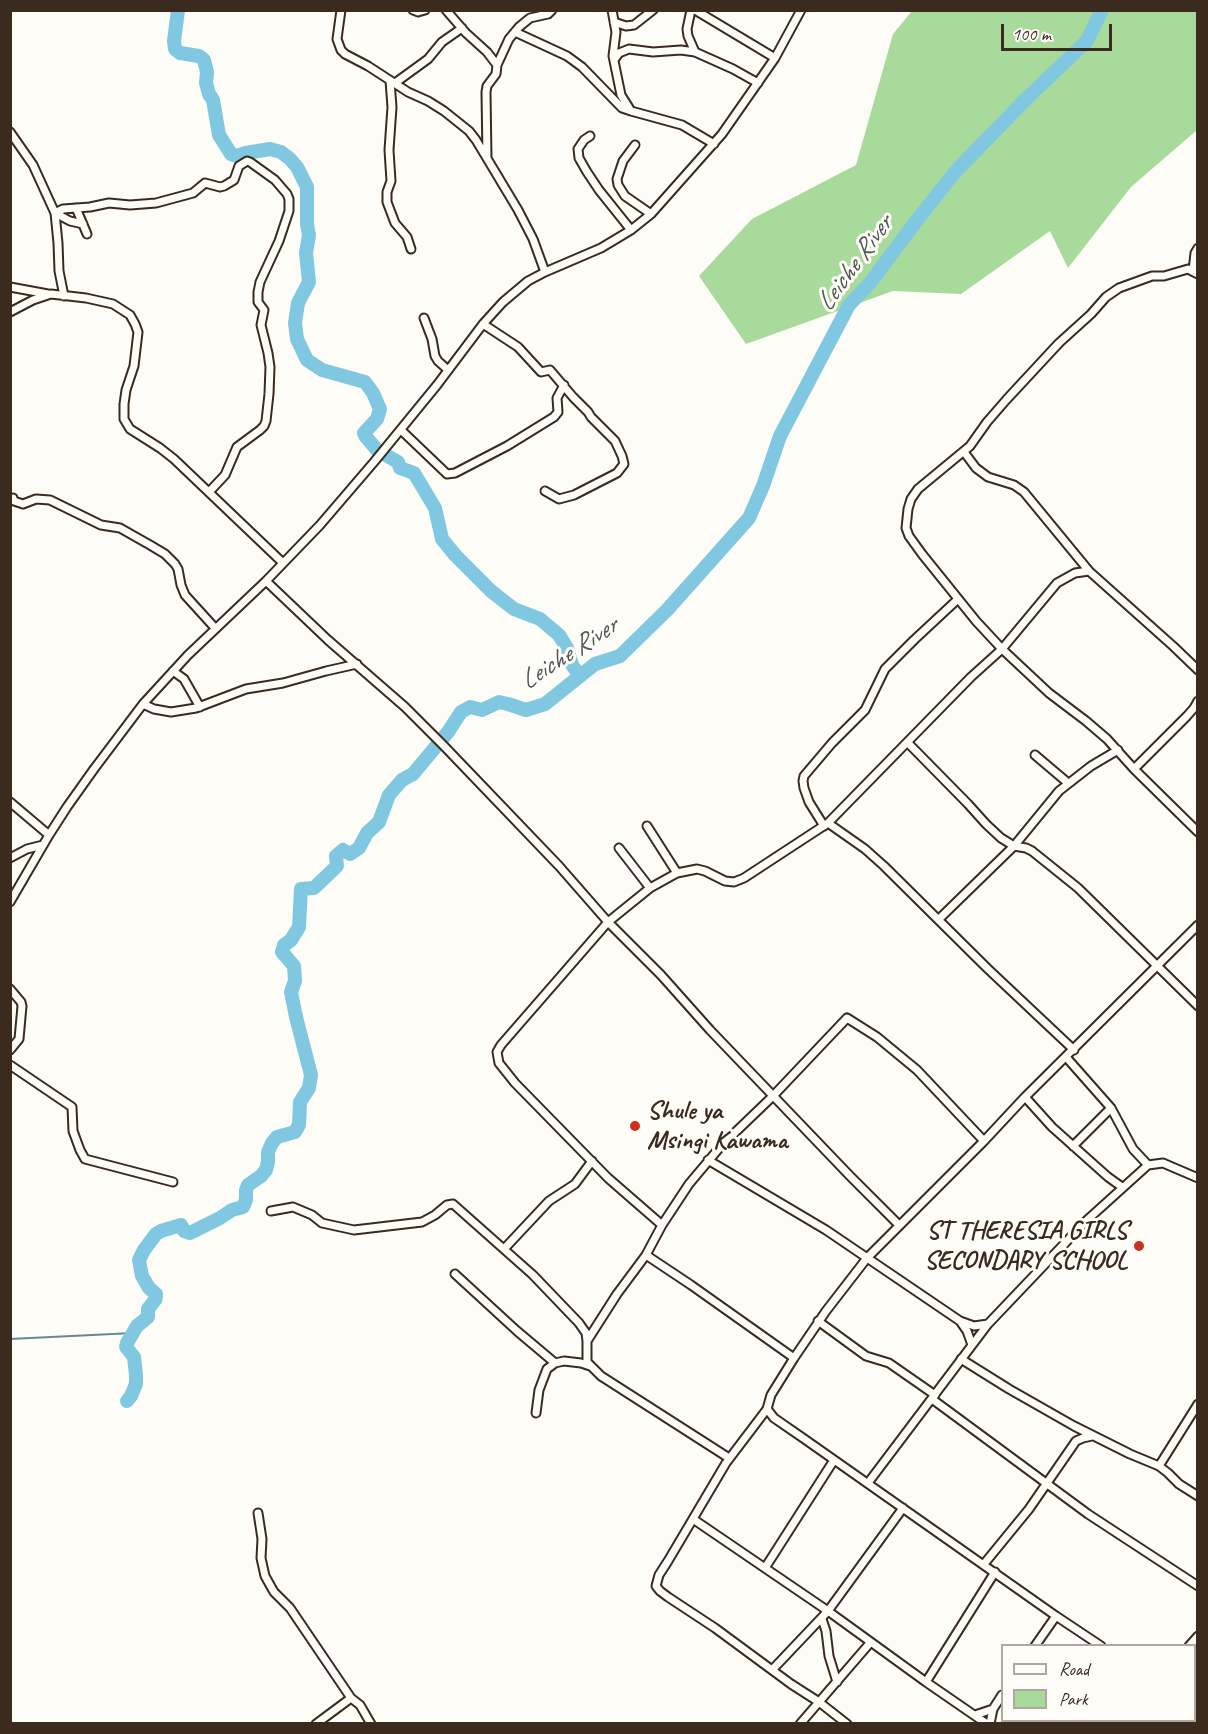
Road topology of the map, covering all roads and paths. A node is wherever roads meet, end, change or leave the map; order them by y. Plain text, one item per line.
1 (413, 10) edge
2 (425, 10) edge
3 (446, 10) edge
4 (552, 10) edge
5 (612, 10) edge
6 (653, 10) edge
7 (693, 10) edge
8 (801, 10) edge
9 (338, 12) edge
10 (614, 22) junction
11 (462, 28) junction
12 (515, 32) junction
13 (695, 52) junction
14 (775, 58) junction
15 (614, 60) junction
16 (497, 65) junction
17 (393, 82) junction
18 (758, 83) junction
19 (631, 111) junction
20 (10, 132) edge
21 (591, 136) dead end
22 (714, 144) junction
23 (635, 145) dead end
24 (487, 160) junction
25 (76, 208) junction
26 (55, 213) junction
27 (651, 214) junction
28 (83, 224) junction
29 (631, 230) junction
30 (87, 234) dead end
31 (1197, 248) edge
32 (411, 249) dead end
33 (545, 272) junction
34 (1195, 272) edge
35 (10, 287) edge
36 (51, 294) junction
37 (64, 296) junction
38 (10, 312) edge
39 (424, 318) dead end
40 (483, 324) junction
41 (448, 370) junction
42 (564, 385) junction
43 (401, 430) junction
44 (964, 453) junction
45 (545, 491) dead end
46 (209, 492) junction
47 (10, 499) edge
48 (284, 563) junction
49 (1089, 571) junction
50 (266, 581) junction
51 (958, 599) junction
52 (215, 627) junction
53 (1002, 649) junction
54 (357, 664) junction
55 (1197, 670) edge
56 (173, 671) junction
57 (1197, 701) edge
58 (143, 704) junction
59 (200, 707) junction
60 (908, 743) junction
61 (1118, 750) junction
62 (1035, 755) dead end
63 (1134, 769) junction
64 (1068, 783) junction
65 (10, 802) edge
66 (826, 824) junction
67 (647, 826) dead end
68 (1197, 832) edge
69 (49, 835) junction
70 (43, 845) junction
71 (1014, 846) junction
72 (619, 848) dead end
73 (10, 858) edge
74 (677, 873) junction
75 (650, 888) junction
76 (10, 902) edge
77 (939, 920) junction
78 (608, 922) junction
79 (1197, 925) edge
80 (1158, 966) junction
81 (10, 989) edge
82 (1197, 1006) edge
83 (10, 1050) edge
84 (1074, 1050) junction
85 (1066, 1058) junction
86 (10, 1065) edge
87 (773, 1096) junction
88 (1025, 1097) junction
89 (1111, 1108) junction
90 (984, 1141) junction
91 (1073, 1146) junction
92 (708, 1160) junction
93 (592, 1161) junction
94 (1148, 1165) junction
95 (1197, 1178) edge
96 (173, 1182) dead end
97 (1122, 1187) junction
98 (271, 1211) dead end
99 (662, 1225) junction
100 (899, 1225) junction
101 (504, 1250) junction
102 (646, 1255) junction
103 (867, 1258) junction
104 (454, 1274) dead end
105 (960, 1321) junction
106 (818, 1322) junction
107 (988, 1324) junction
108 (587, 1341) junction
109 (972, 1345) junction
110 (794, 1358) junction
111 (961, 1359) junction
112 (555, 1364) junction
113 (590, 1366) junction
114 (934, 1397) junction
115 (1197, 1404) edge
116 (767, 1409) junction
117 (536, 1413) dead end
118 (1074, 1426) junction
119 (1093, 1436) junction
120 (1076, 1441) junction
121 (729, 1458) junction
122 (834, 1460) junction
123 (1159, 1466) junction
124 (868, 1483) junction
125 (1046, 1484) junction
126 (1197, 1496) edge
127 (903, 1508) junction
128 (258, 1513) dead end
129 (693, 1519) junction
130 (984, 1564) junction
131 (765, 1568) junction
132 (995, 1572) junction
133 (1197, 1586) edge
134 (828, 1611) junction
135 (1056, 1616) junction
136 (822, 1618) junction
137 (870, 1643) junction
138 (1036, 1644) edge
139 (1098, 1644) edge
140 (773, 1669) junction
141 (837, 1682) junction
142 (926, 1682) junction
143 (1001, 1697) edge
144 (351, 1698) junction
145 (819, 1702) junction
146 (993, 1709) junction
147 (975, 1715) junction
148 (316, 1724) edge
149 (370, 1724) edge
150 (800, 1724) edge
151 (847, 1724) edge
152 (989, 1724) edge

1 - 2 street
3 - 11 street
4 - 12 street
5 - 10 street
6 - 10 street
7 - 13 street
7 - 14 street
8 - 14 street
9 - 17 street
10 - 15 street
11 - 16 street
11 - 17 street
12 - 16 street
12 - 19 street
13 - 15 street
13 - 18 street
14 - 18 street
15 - 19 street
16 - 24 street
17 - 24 street
17 - 32 street
18 - 22 street
19 - 22 street
20 - 26 street
21 - 29 street
22 - 27 street
23 - 27 street
24 - 33 street
25 - 26 street
25 - 28 street
25 - 46 street
26 - 28 street
26 - 37 street
27 - 29 street
28 - 30 street
29 - 33 street
31 - 34 street
33 - 40 street
34 - 44 street
35 - 36 street
36 - 37 street
36 - 38 street
37 - 46 street
39 - 41 street
40 - 41 street
40 - 42 street
41 - 43 street
42 - 43 street
42 - 45 street
43 - 48 street
44 - 49 street
44 - 51 street
46 - 48 street
47 - 52 street
48 - 50 street
49 - 53 street
49 - 55 street
50 - 52 street
50 - 54 street
51 - 53 street
51 - 66 street
52 - 56 street
53 - 60 street
53 - 61 street
54 - 59 street
54 - 78 street
56 - 58 street
56 - 59 street
57 - 63 street
58 - 59 street
58 - 69 street
60 - 66 street
60 - 71 street
61 - 63 street
61 - 64 street
62 - 64 street
63 - 68 street
64 - 71 street
65 - 69 street
66 - 74 street
66 - 77 street
67 - 74 street
69 - 70 street
70 - 73 street
70 - 76 street
71 - 77 street
71 - 80 street
72 - 75 street
74 - 75 street
75 - 78 street
77 - 84 street
78 - 87 street
78 - 93 street
79 - 80 street
80 - 82 street
80 - 84 street
81 - 83 street
84 - 85 street
85 - 88 street
85 - 89 street
86 - 96 street
87 - 90 street
87 - 92 street
87 - 100 street
88 - 90 street
88 - 91 street
89 - 91 street
89 - 94 street
90 - 100 street
91 - 97 street
92 - 99 street
92 - 103 street
93 - 99 street
93 - 101 street
94 - 95 street
94 - 97 street
97 - 107 street
98 - 101 street
99 - 102 street
100 - 103 street
101 - 108 street
102 - 108 street
102 - 110 street
103 - 105 street
103 - 106 street
104 - 112 street
105 - 107 street
105 - 109 street
106 - 110 street
106 - 114 street
107 - 109 street
108 - 113 street
109 - 111 street
110 - 116 street
111 - 114 street
111 - 118 street
112 - 113 street
112 - 117 street
113 - 121 street
114 - 124 street
114 - 125 street
115 - 123 street
116 - 121 street
116 - 122 street
118 - 119 street
118 - 120 street
119 - 120 street
119 - 123 street
120 - 125 street
121 - 129 street
122 - 124 street
122 - 131 street
123 - 126 street
124 - 127 street
125 - 130 street
125 - 133 street
127 - 130 street
127 - 134 street
128 - 144 street
129 - 131 street
129 - 140 street
130 - 132 street
131 - 134 street
132 - 135 street
132 - 142 street
134 - 136 street
134 - 137 street
135 - 138 street
135 - 139 street
136 - 140 street
136 - 141 street
137 - 141 street
137 - 142 street
140 - 145 street
141 - 145 street
142 - 147 street
143 - 146 street
144 - 148 street
144 - 149 street
145 - 150 street
145 - 151 street
146 - 147 street
146 - 152 street
147 - 152 street

